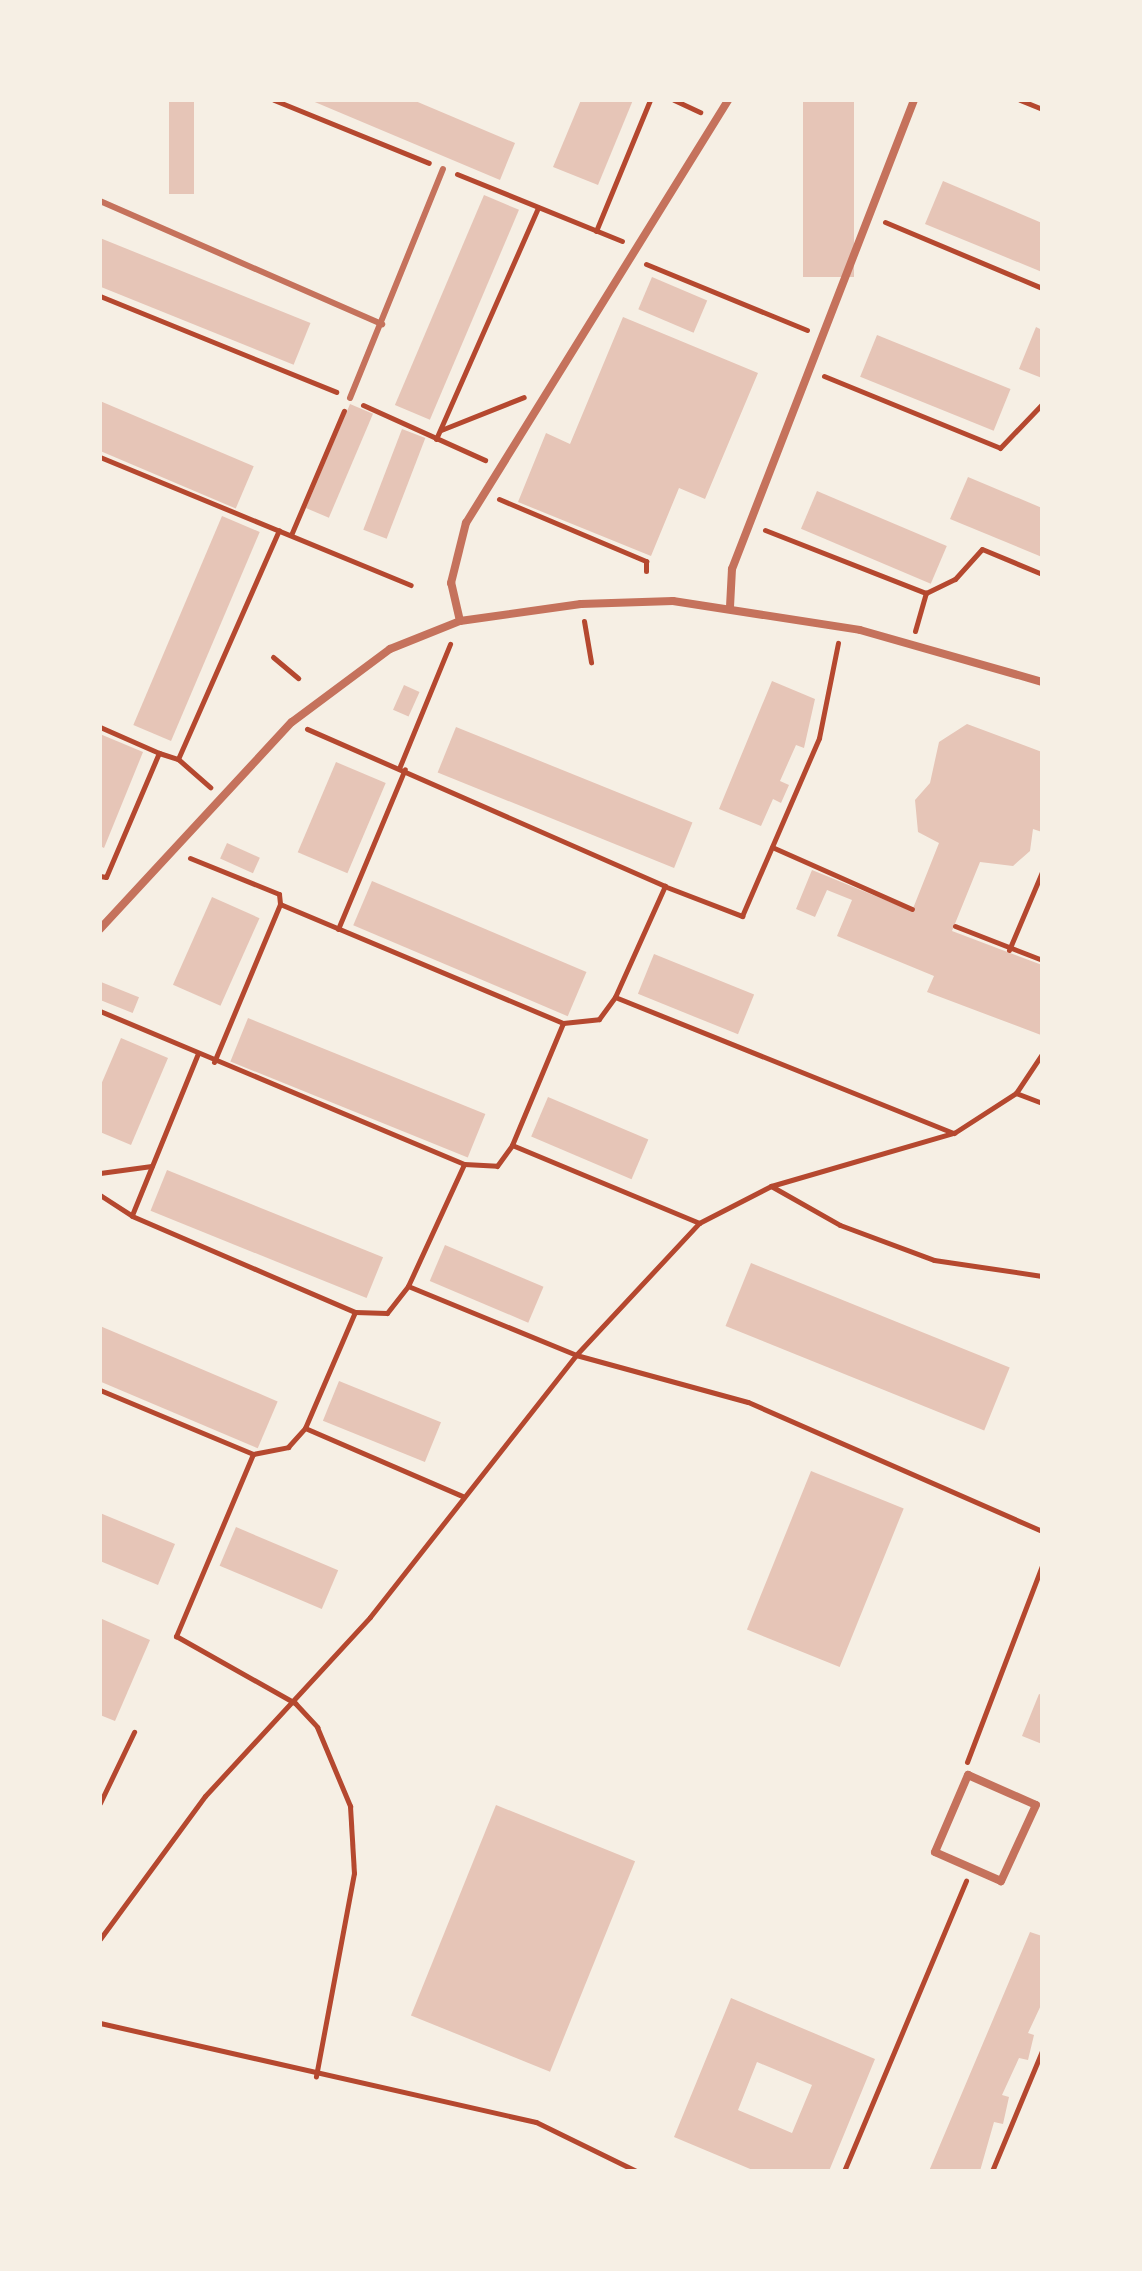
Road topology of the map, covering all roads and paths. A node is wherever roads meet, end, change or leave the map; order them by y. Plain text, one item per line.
1 (650, 100) edge
2 (674, 100) edge
3 (728, 100) edge
4 (914, 100) edge
5 (1020, 100) edge
6 (1042, 109) edge
7 (716, 118) junction
8 (443, 169) dead end
9 (100, 201) edge
10 (538, 208) dead end
11 (867, 215) junction
12 (596, 231) dead end
13 (629, 257) junction
14 (1042, 288) edge
15 (100, 296) edge
16 (382, 324) junction
17 (819, 335) junction
18 (805, 368) junction
19 (547, 387) junction
20 (350, 398) junction
21 (1042, 404) edge
22 (440, 431) junction
23 (436, 439) junction
24 (100, 457) edge
25 (498, 466) junction
26 (484, 492) junction
27 (748, 524) junction
28 (279, 530) junction
29 (291, 535) junction
30 (646, 571) dead end
31 (1042, 574) edge
32 (411, 585) dead end
33 (926, 593) junction
34 (581, 604) junction
35 (730, 607) junction
36 (460, 621) junction
37 (841, 626) junction
38 (912, 642) junction
39 (273, 657) dead end
40 (591, 662) dead end
41 (298, 678) dead end
42 (1042, 682) edge
43 (292, 722) junction
44 (100, 727) edge
45 (159, 753) junction
46 (178, 759) junction
47 (402, 768) junction
48 (221, 797) junction
49 (772, 847) junction
50 (170, 851) junction
51 (1042, 872) edge
52 (100, 876) edge
53 (662, 886) junction
54 (280, 904) junction
55 (912, 909) dead end
56 (955, 926) dead end
57 (100, 929) edge
58 (338, 929) junction
59 (1009, 950) junction
60 (1042, 960) edge
61 (615, 997) junction
62 (100, 1011) edge
63 (563, 1023) junction
64 (198, 1053) junction
65 (1042, 1054) edge
66 (214, 1062) junction
67 (1016, 1093) junction
68 (1042, 1103) edge
69 (954, 1133) junction
70 (512, 1145) junction
71 (464, 1164) junction
72 (153, 1165) junction
73 (100, 1173) edge
74 (771, 1186) junction
75 (100, 1195) edge
76 (132, 1216) junction
77 (699, 1223) junction
78 (1042, 1276) edge
79 (408, 1286) junction
80 (355, 1312) junction
81 (576, 1355) junction
82 (100, 1390) edge
83 (305, 1428) junction
84 (253, 1454) junction
85 (462, 1496) junction
86 (1042, 1531) edge
87 (1042, 1566) edge
88 (1039, 1582) edge
89 (295, 1703) junction
90 (134, 1732) dead end
91 (968, 1775) junction
92 (100, 1803) edge
93 (1039, 1807) edge
94 (970, 1871) junction
95 (100, 1939) edge
96 (100, 2023) edge
97 (1042, 2051) edge
98 (316, 2076) junction
99 (636, 2171) edge
100 (844, 2171) edge
101 (992, 2171) edge

1 - 12 path
2 - 7 path
3 - 7 street
4 - 11 street
5 - 6 path
7 - 13 street
8 - 16 lane
9 - 16 lane
10 - 22 path
11 - 14 path
11 - 17 street
13 - 17 path
13 - 19 street
15 - 20 path
16 - 20 lane
17 - 18 street
18 - 21 path
18 - 27 street
19 - 22 path
19 - 25 street
20 - 23 path
20 - 29 path
22 - 23 path
23 - 25 path
24 - 28 path
25 - 26 street
26 - 30 path
26 - 36 street
27 - 33 path
27 - 35 street
28 - 29 path
28 - 46 path
29 - 32 path
31 - 33 path
33 - 38 path
34 - 35 street
34 - 36 street
34 - 40 path
35 - 37 street
36 - 43 street
36 - 47 path
37 - 38 street
37 - 49 path
38 - 42 street
39 - 41 path
43 - 47 path
43 - 48 street
44 - 45 path
45 - 46 path
45 - 52 path
46 - 48 path
47 - 53 path
47 - 58 path
48 - 50 street
49 - 53 path
49 - 55 path
50 - 54 path
50 - 57 street
51 - 59 path
53 - 61 path
54 - 58 path
54 - 66 path
56 - 59 path
58 - 63 path
59 - 60 path
61 - 63 path
61 - 69 path
62 - 64 path
63 - 70 path
64 - 66 path
64 - 72 path
65 - 67 path
66 - 71 path
67 - 68 path
67 - 69 path
69 - 74 path
70 - 71 path
70 - 77 path
71 - 79 path
72 - 73 path
72 - 76 path
74 - 77 path
74 - 78 path
75 - 76 path
76 - 80 path
77 - 81 path
79 - 80 path
79 - 81 path
80 - 83 path
81 - 85 path
81 - 86 path
82 - 84 path
83 - 84 path
83 - 85 path
84 - 89 path
85 - 89 path
87 - 88 path
88 - 91 path
89 - 95 path
89 - 98 path
90 - 92 path
91 - 93 street
91 - 94 street
93 - 94 street
94 - 100 path
96 - 98 path
97 - 101 path
98 - 99 path

